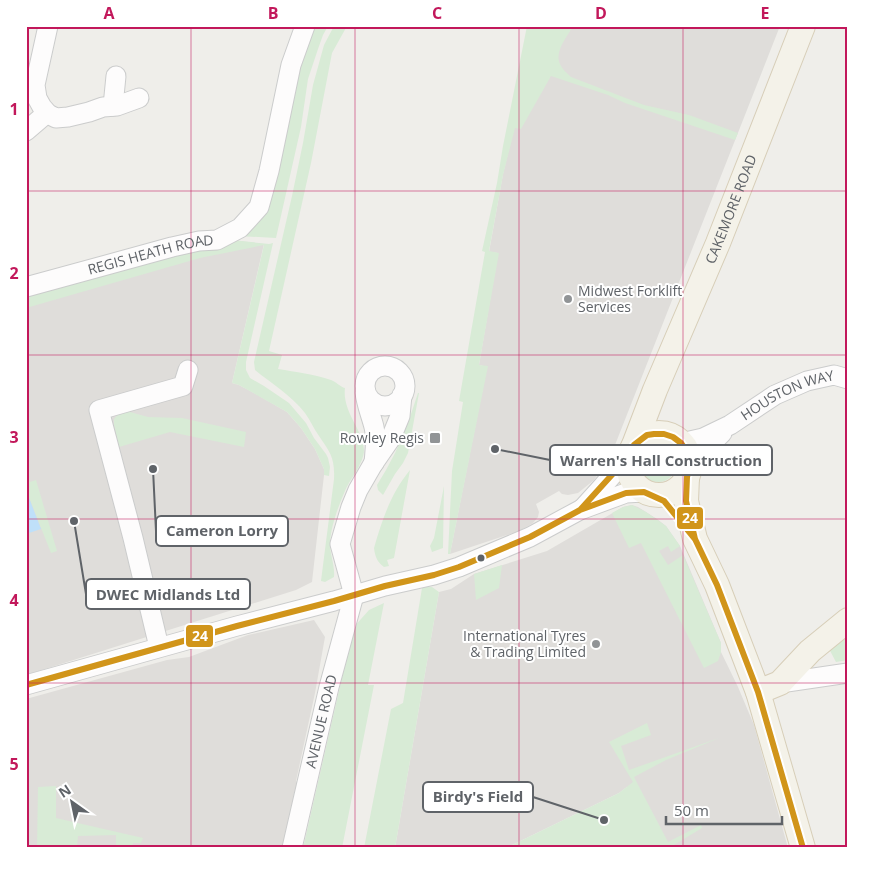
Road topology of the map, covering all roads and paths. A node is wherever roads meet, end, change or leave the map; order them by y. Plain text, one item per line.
1 (48, 26) edge
2 (305, 26) edge
3 (803, 26) edge
4 (116, 76) dead end
5 (140, 98) dead end
6 (113, 106) junction
7 (47, 113) junction
8 (26, 131) edge
9 (26, 287) edge
10 (188, 370) dead end
11 (848, 379) edge
12 (365, 389) junction
13 (655, 390) junction
14 (402, 395) junction
15 (730, 425) junction
16 (677, 440) junction
17 (632, 451) junction
18 (373, 464) junction
19 (688, 474) junction
20 (647, 493) junction
21 (580, 510) junction
22 (695, 539) junction
23 (354, 595) junction
24 (848, 620) edge
25 (159, 647) junction
26 (848, 673) edge
27 (780, 683) junction
28 (26, 685) edge
29 (758, 692) junction
30 (292, 848) edge
31 (803, 848) edge

1 - 7 street
2 - 9 street, REGIS HEATH ROAD
3 - 13 main road, CAKEMORE ROAD
4 - 6 street
5 - 6 street
6 - 7 street
7 - 8 street
10 - 25 street
11 - 15 street, HOUSTON WAY
12 - 14 street
12 - 14 street
12 - 18 street
13 - 16 main road
13 - 17 main road, CAKEMORE ROAD
14 - 18 street
15 - 16 street, HOUSTON WAY
15 - 19 street, HOUSTON WAY
16 - 17 main road
16 - 19 main road
17 - 20 main road
17 - 21 street
18 - 23 street
19 - 20 main road
19 - 22 main road
20 - 21 street
20 - 22 main road
21 - 23 street
22 - 29 main road
23 - 25 street
23 - 30 street, AVENUE ROAD
24 - 27 main road
25 - 28 street
26 - 27 street
27 - 29 main road
29 - 31 main road

